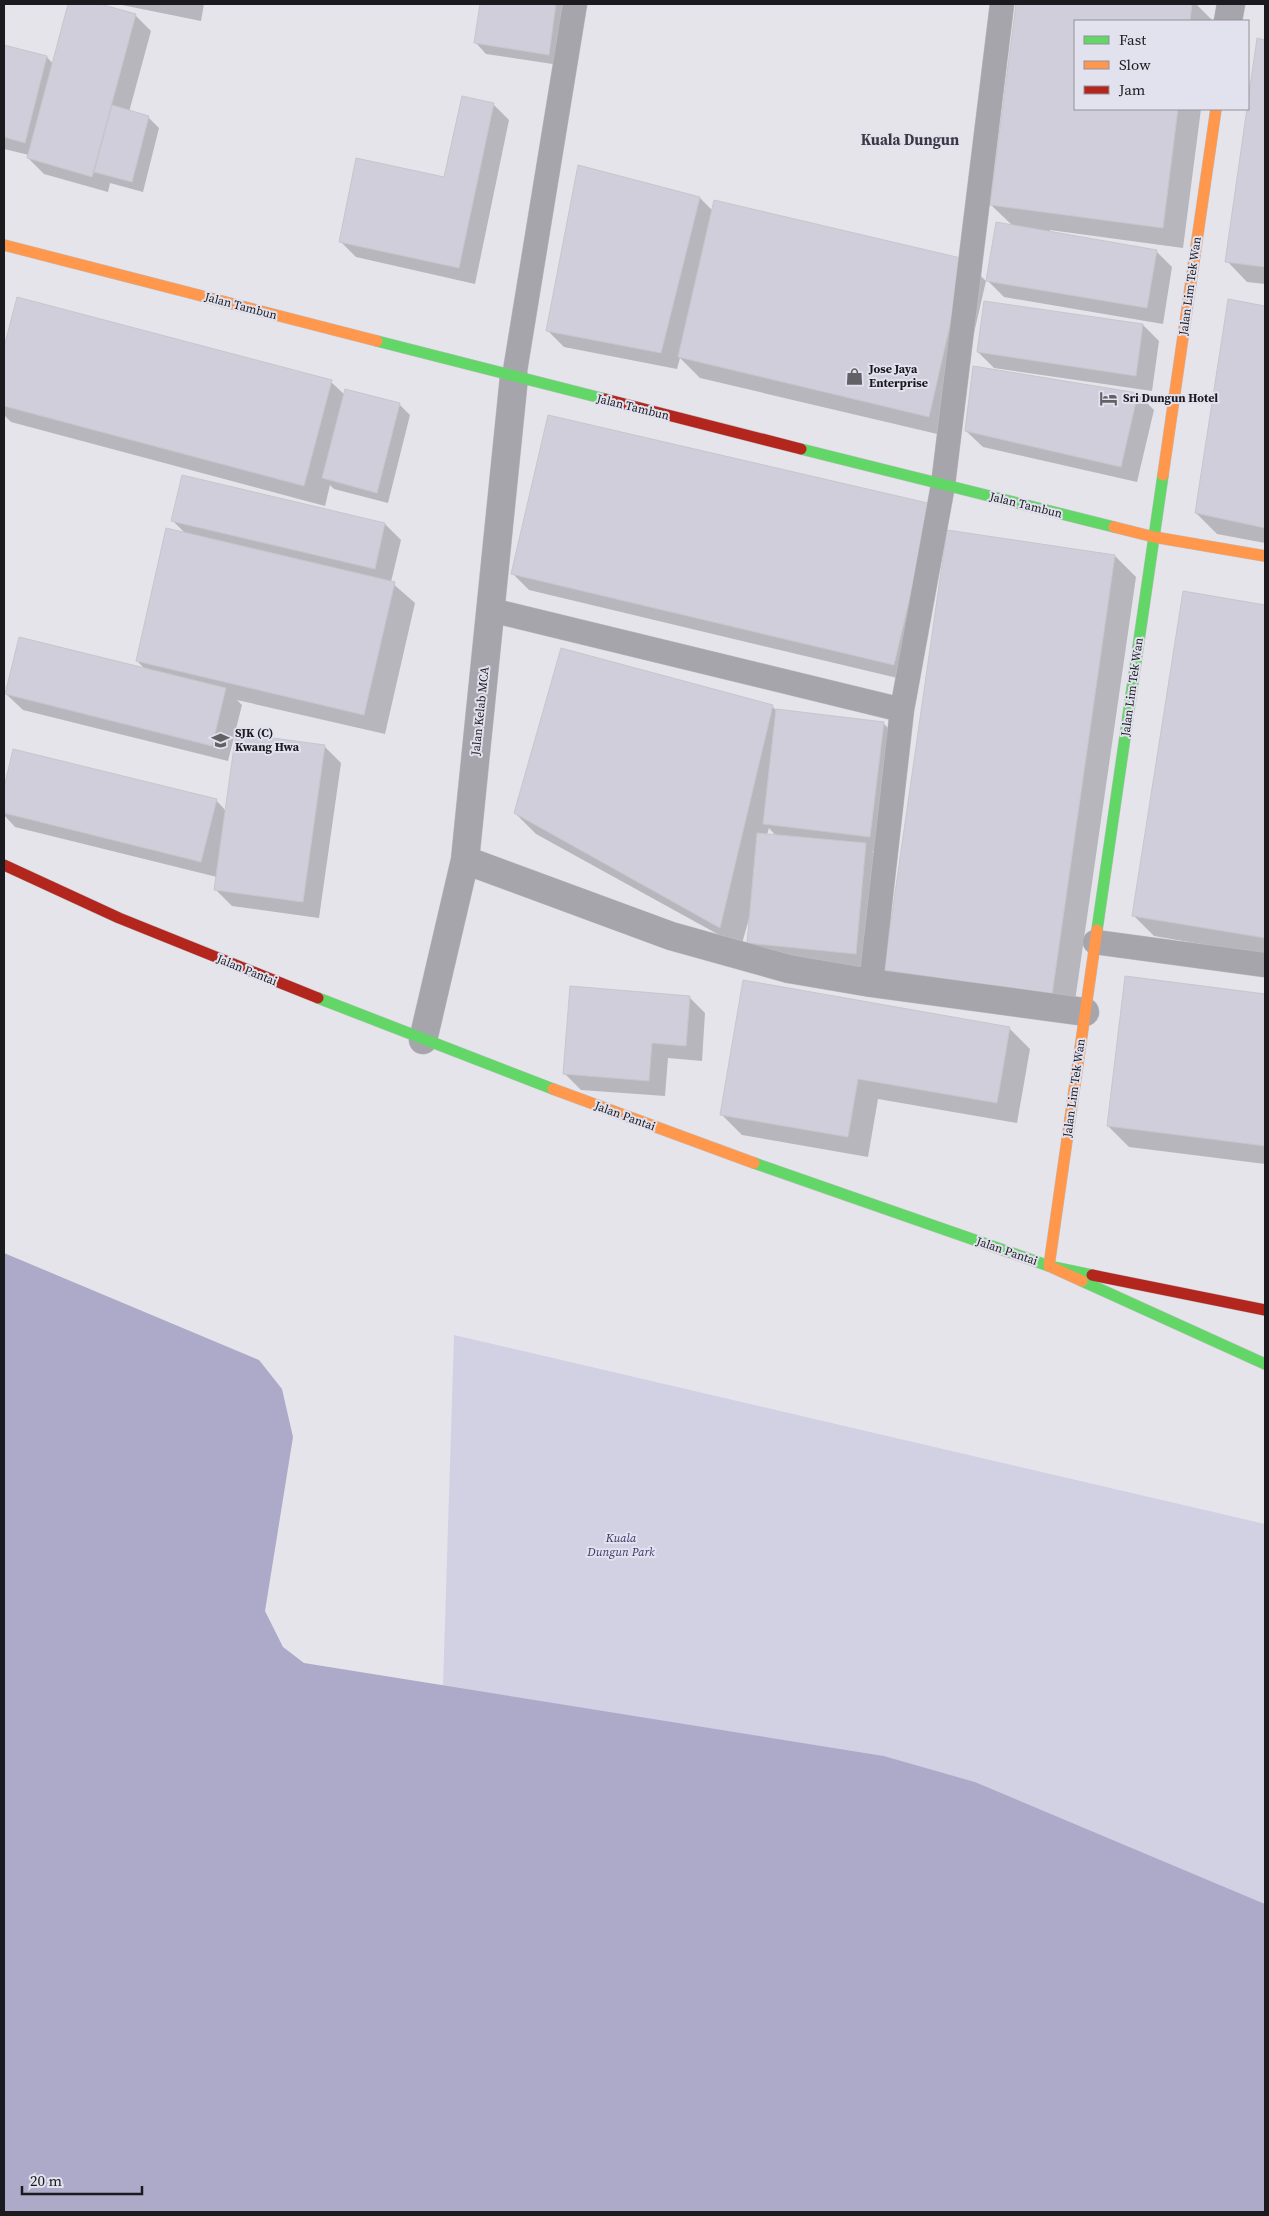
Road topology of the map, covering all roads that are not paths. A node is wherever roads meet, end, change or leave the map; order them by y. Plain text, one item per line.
1 (575, 4) edge
2 (1002, 4) edge
3 (1231, 4) edge
4 (1228, 20) edge
5 (1216, 110) edge
6 (4, 245) edge
7 (514, 377) junction
8 (943, 485) junction
9 (1154, 537) junction
10 (1265, 556) edge
11 (490, 610) junction
12 (902, 710) junction
13 (465, 860) junction
14 (4, 865) edge
15 (1096, 942) junction
16 (1265, 965) edge
17 (871, 983) junction
18 (1085, 1012) junction
19 (422, 1040) junction
20 (1049, 1266) junction
21 (1265, 1310) edge
22 (1265, 1364) edge

1 - 7 lane
2 - 8 lane
3 - 4 street
5 - 9 street, Jalan Lim Tek Wan
6 - 7 street, Jalan Tambun
7 - 8 street, Jalan Tambun
7 - 11 street, Jalan Kelab MCA
8 - 9 street, Jalan Tambun
8 - 12 lane
9 - 10 street, Jalan Tambun
9 - 15 street, Jalan Lim Tek Wan
11 - 12 lane
11 - 13 street, Jalan Kelab MCA
12 - 17 lane
13 - 17 street
13 - 19 street, Jalan Kelab MCA
14 - 19 street, Jalan Pantai
15 - 16 lane
15 - 18 street, Jalan Lim Tek Wan
17 - 18 street
18 - 20 street, Jalan Lim Tek Wan
19 - 20 street, Jalan Pantai
20 - 21 street, Jalan Pantai
20 - 22 street

